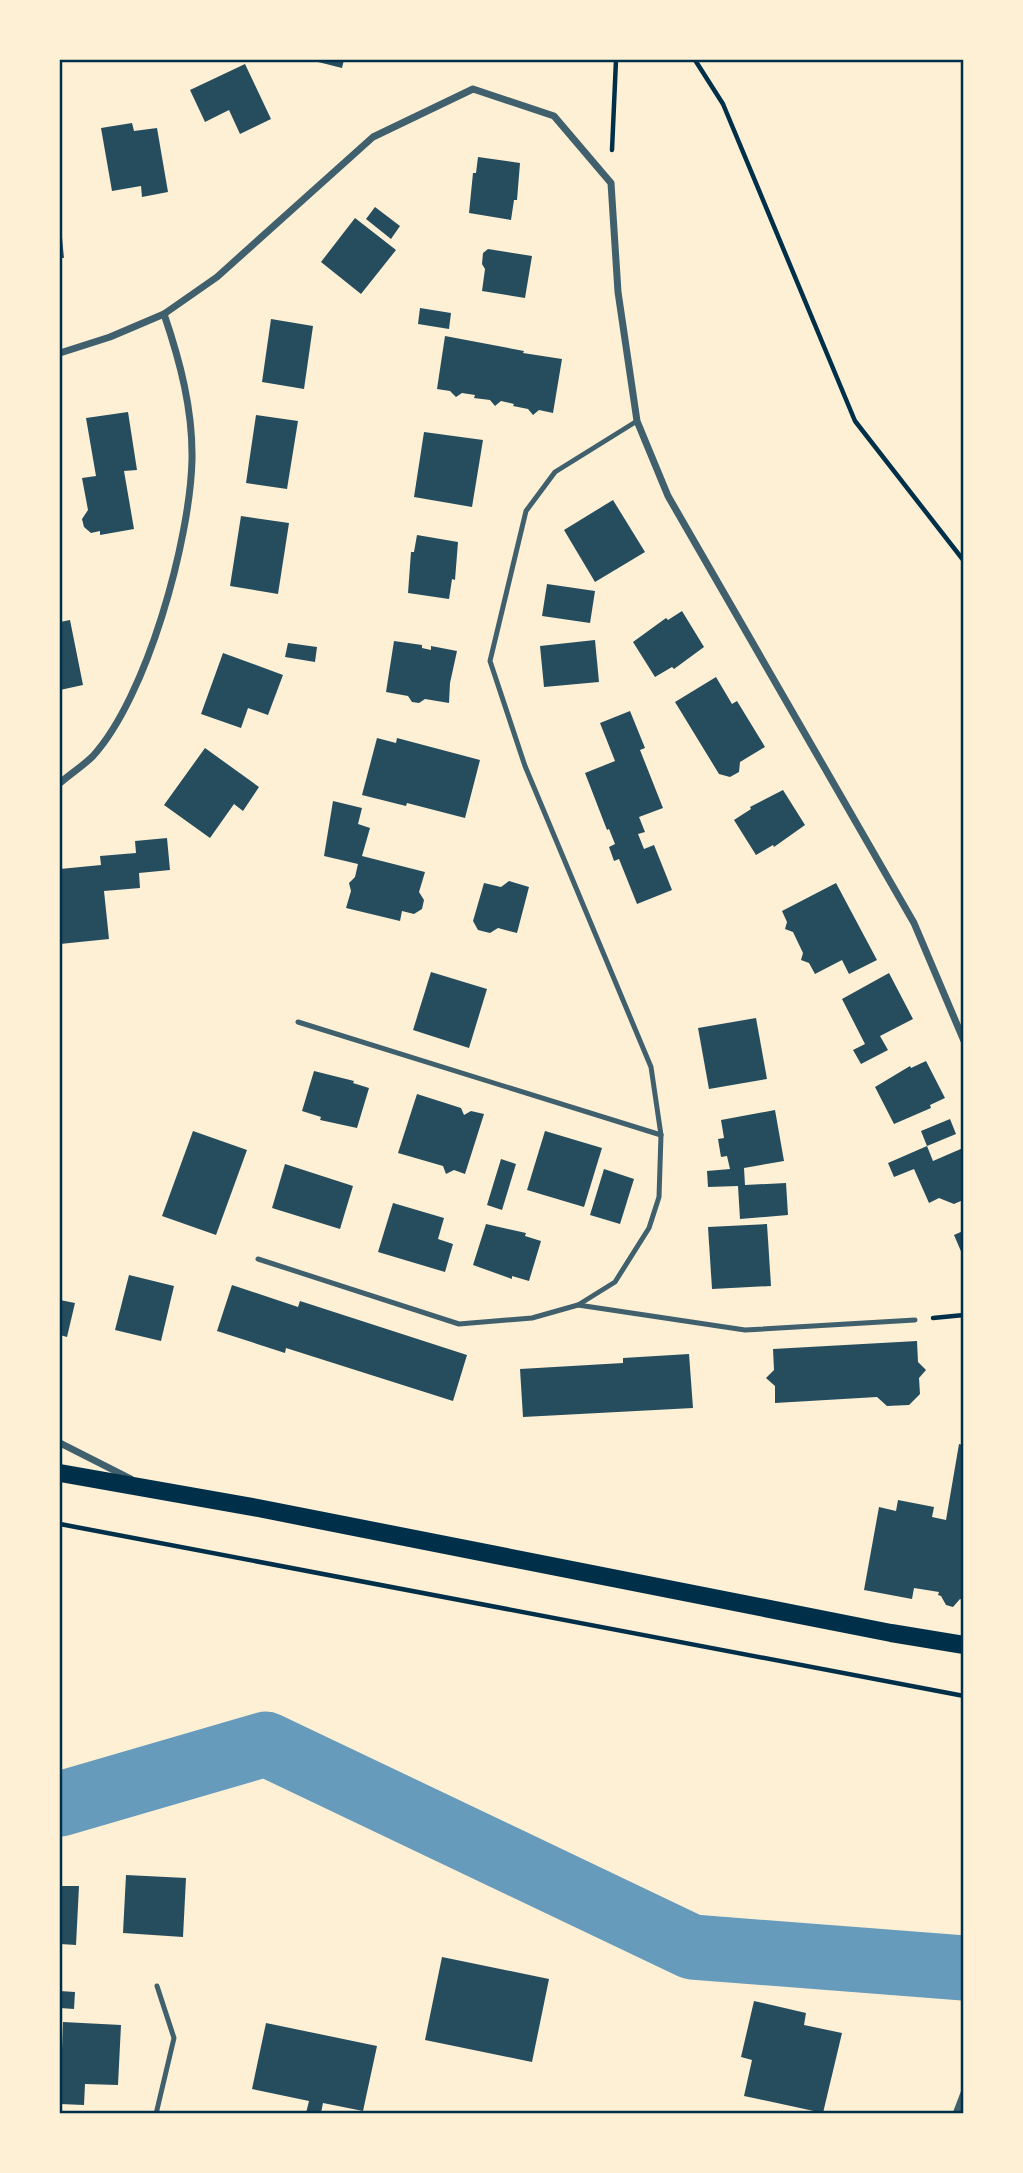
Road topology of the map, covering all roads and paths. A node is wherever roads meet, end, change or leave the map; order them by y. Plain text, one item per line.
1 (616, 60) edge
2 (695, 60) edge
3 (611, 183) junction
4 (164, 314) junction
5 (60, 353) edge
6 (637, 421) junction
7 (964, 561) edge
8 (60, 783) edge
9 (298, 1022) dead end
10 (964, 1041) edge
11 (661, 1135) junction
12 (258, 1259) dead end
13 (578, 1305) junction
14 (964, 1315) edge
15 (915, 1320) joint
16 (60, 1443) edge
17 (60, 1473) edge
18 (153, 1490) junction
19 (60, 1524) edge
20 (964, 1646) edge
21 (964, 1696) edge
22 (157, 1986) dead end
23 (964, 2093) edge
24 (156, 2113) edge
25 (956, 2113) edge

1 - 3 path
2 - 7 path
3 - 4 street
3 - 6 street
4 - 5 street
4 - 8 street
6 - 10 street
6 - 11 lane
9 - 11 lane
11 - 13 lane
12 - 13 lane
13 - 15 lane
14 - 15 path
16 - 18 street
17 - 18 main road
18 - 20 main road
19 - 21 path
22 - 24 lane
23 - 25 street

